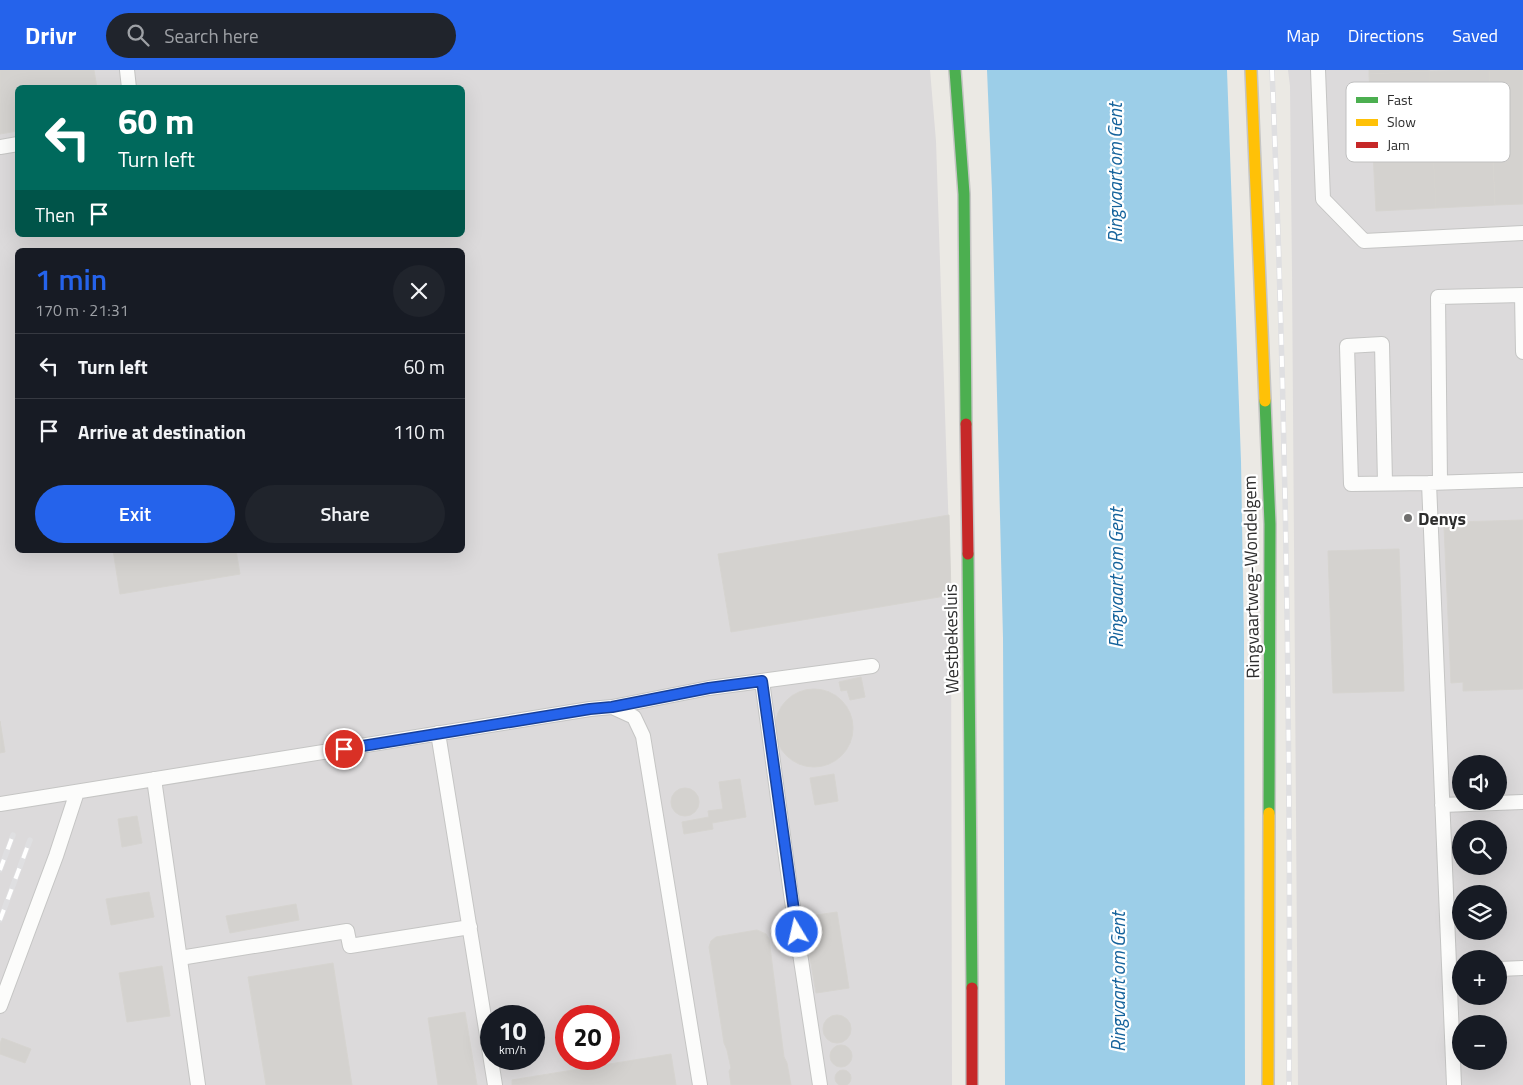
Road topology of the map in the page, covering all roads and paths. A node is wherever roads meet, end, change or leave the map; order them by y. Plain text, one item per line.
1 (127, 70) edge
2 (955, 70) edge
3 (1251, 70) edge
4 (1318, 70) edge
5 (129, 85) edge
6 (15, 144) edge
7 (0, 147) edge
8 (1523, 232) edge
9 (1523, 352) edge
10 (1523, 480) edge
11 (1386, 483) junction
12 (1434, 483) junction
13 (872, 666) dead end
14 (762, 681) junction
15 (612, 707) junction
16 (438, 734) junction
17 (154, 780) junction
18 (77, 792) junction
19 (1523, 802) edge
20 (0, 804) edge
21 (1442, 805) junction
22 (470, 927) junction
23 (1453, 950) edge
24 (180, 958) junction
25 (1523, 968) edge
26 (1507, 969) edge
27 (1455, 1005) edge
28 (0, 1006) edge
29 (198, 1085) edge
30 (495, 1085) edge
31 (700, 1085) edge
32 (820, 1085) edge
33 (972, 1085) edge
34 (1268, 1085) edge
35 (1454, 1085) edge

1 - 5 lane
2 - 33 street, Westbekesluis
3 - 34 street, Ringvaartweg-Wondelgem
4 - 8 lane
6 - 7 lane
9 - 12 lane
10 - 12 lane
11 - 11 lane
11 - 12 lane
12 - 21 lane
13 - 14 lane
14 - 15 lane
14 - 32 lane
15 - 16 lane
15 - 31 lane
16 - 17 lane
16 - 22 lane
17 - 18 lane
17 - 24 lane
18 - 20 lane
18 - 28 lane
19 - 21 lane
21 - 23 lane
22 - 24 lane
22 - 30 lane
24 - 29 lane
25 - 26 lane
27 - 35 lane

